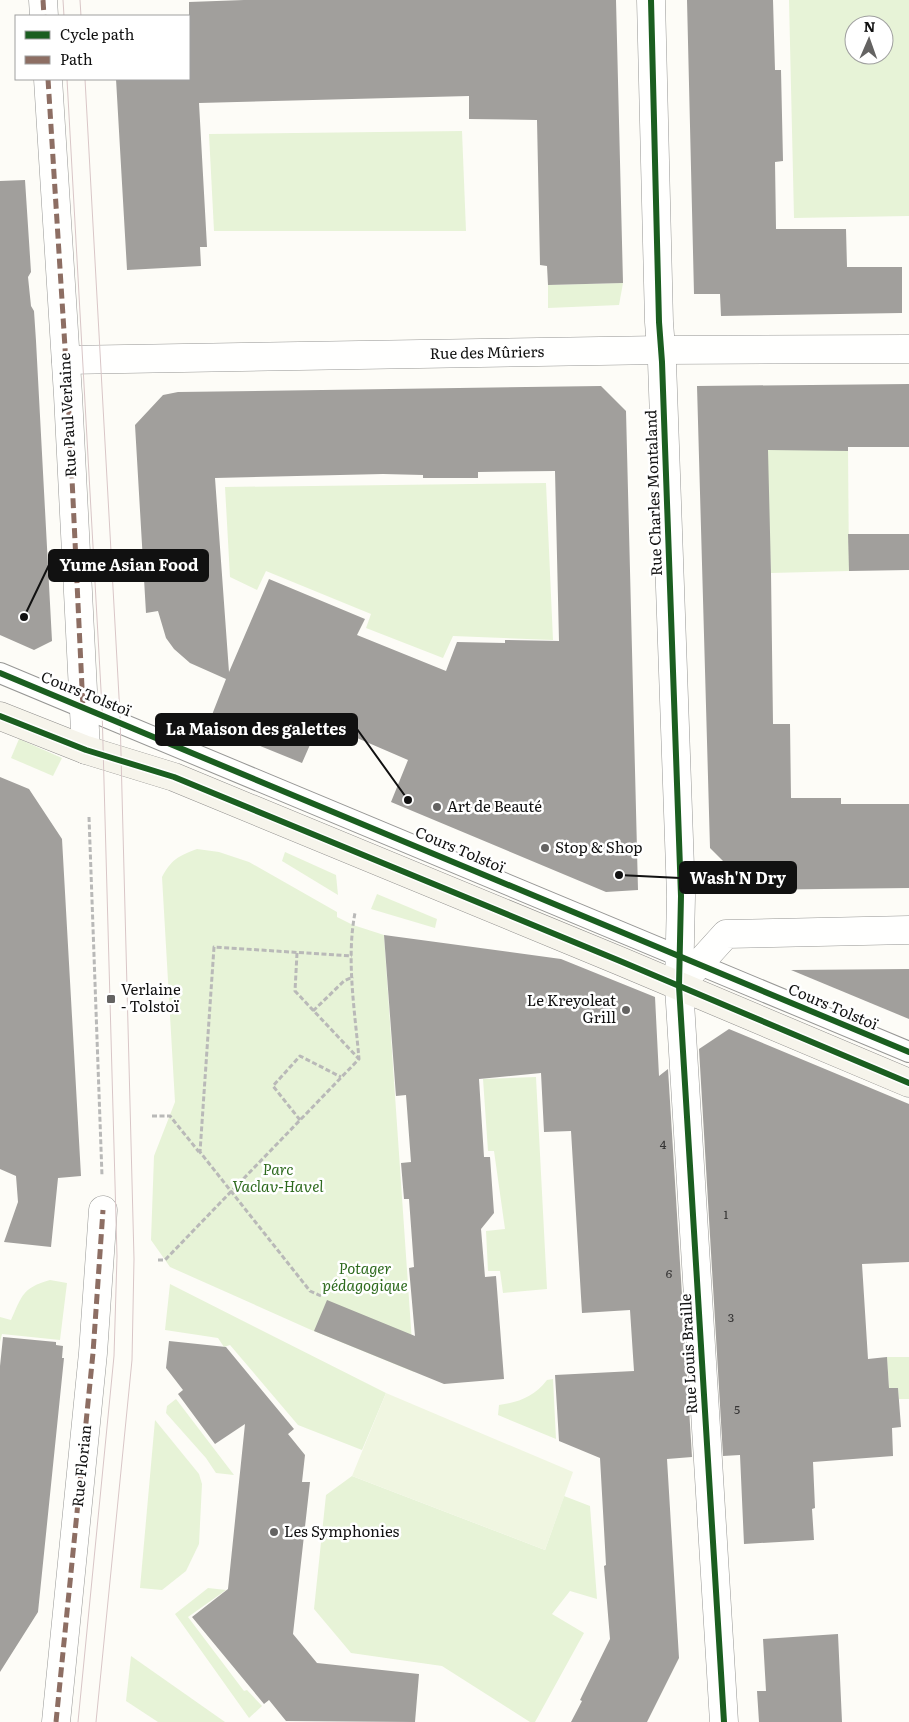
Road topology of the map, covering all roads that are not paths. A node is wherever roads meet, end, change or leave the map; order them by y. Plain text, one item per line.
1 (43, 0) edge
2 (651, 0) edge
3 (44, 15) edge
4 (48, 80) edge
5 (909, 349) edge
6 (661, 350) junction
7 (66, 360) junction
8 (0, 673) edge
9 (83, 708) junction
10 (0, 716) edge
11 (86, 750) junction
12 (909, 930) edge
13 (690, 960) junction
14 (679, 986) junction
15 (909, 1052) edge
16 (909, 1083) edge
17 (103, 1210) road end
18 (56, 1722) edge
19 (724, 1722) edge

1 - 3 street
2 - 6 street, Rue Charles Montaland
4 - 7 street, Rue Paul Verlaine
5 - 6 street, Rue des Mûriers
6 - 7 street, Rue des Mûriers
6 - 13 street, Rue Charles Montaland
7 - 9 street, Rue Paul Verlaine
8 - 9 lane, Cours Tolstoï
9 - 11 street, Rue Paul Verlaine
9 - 13 lane, Cours Tolstoï
10 - 11 main road
11 - 14 main road
12 - 13 street
13 - 14 street, Rue Charles Montaland
13 - 15 lane, Cours Tolstoï
14 - 16 main road
14 - 19 street, Rue Louis Braille
17 - 18 street, Rue Florian

